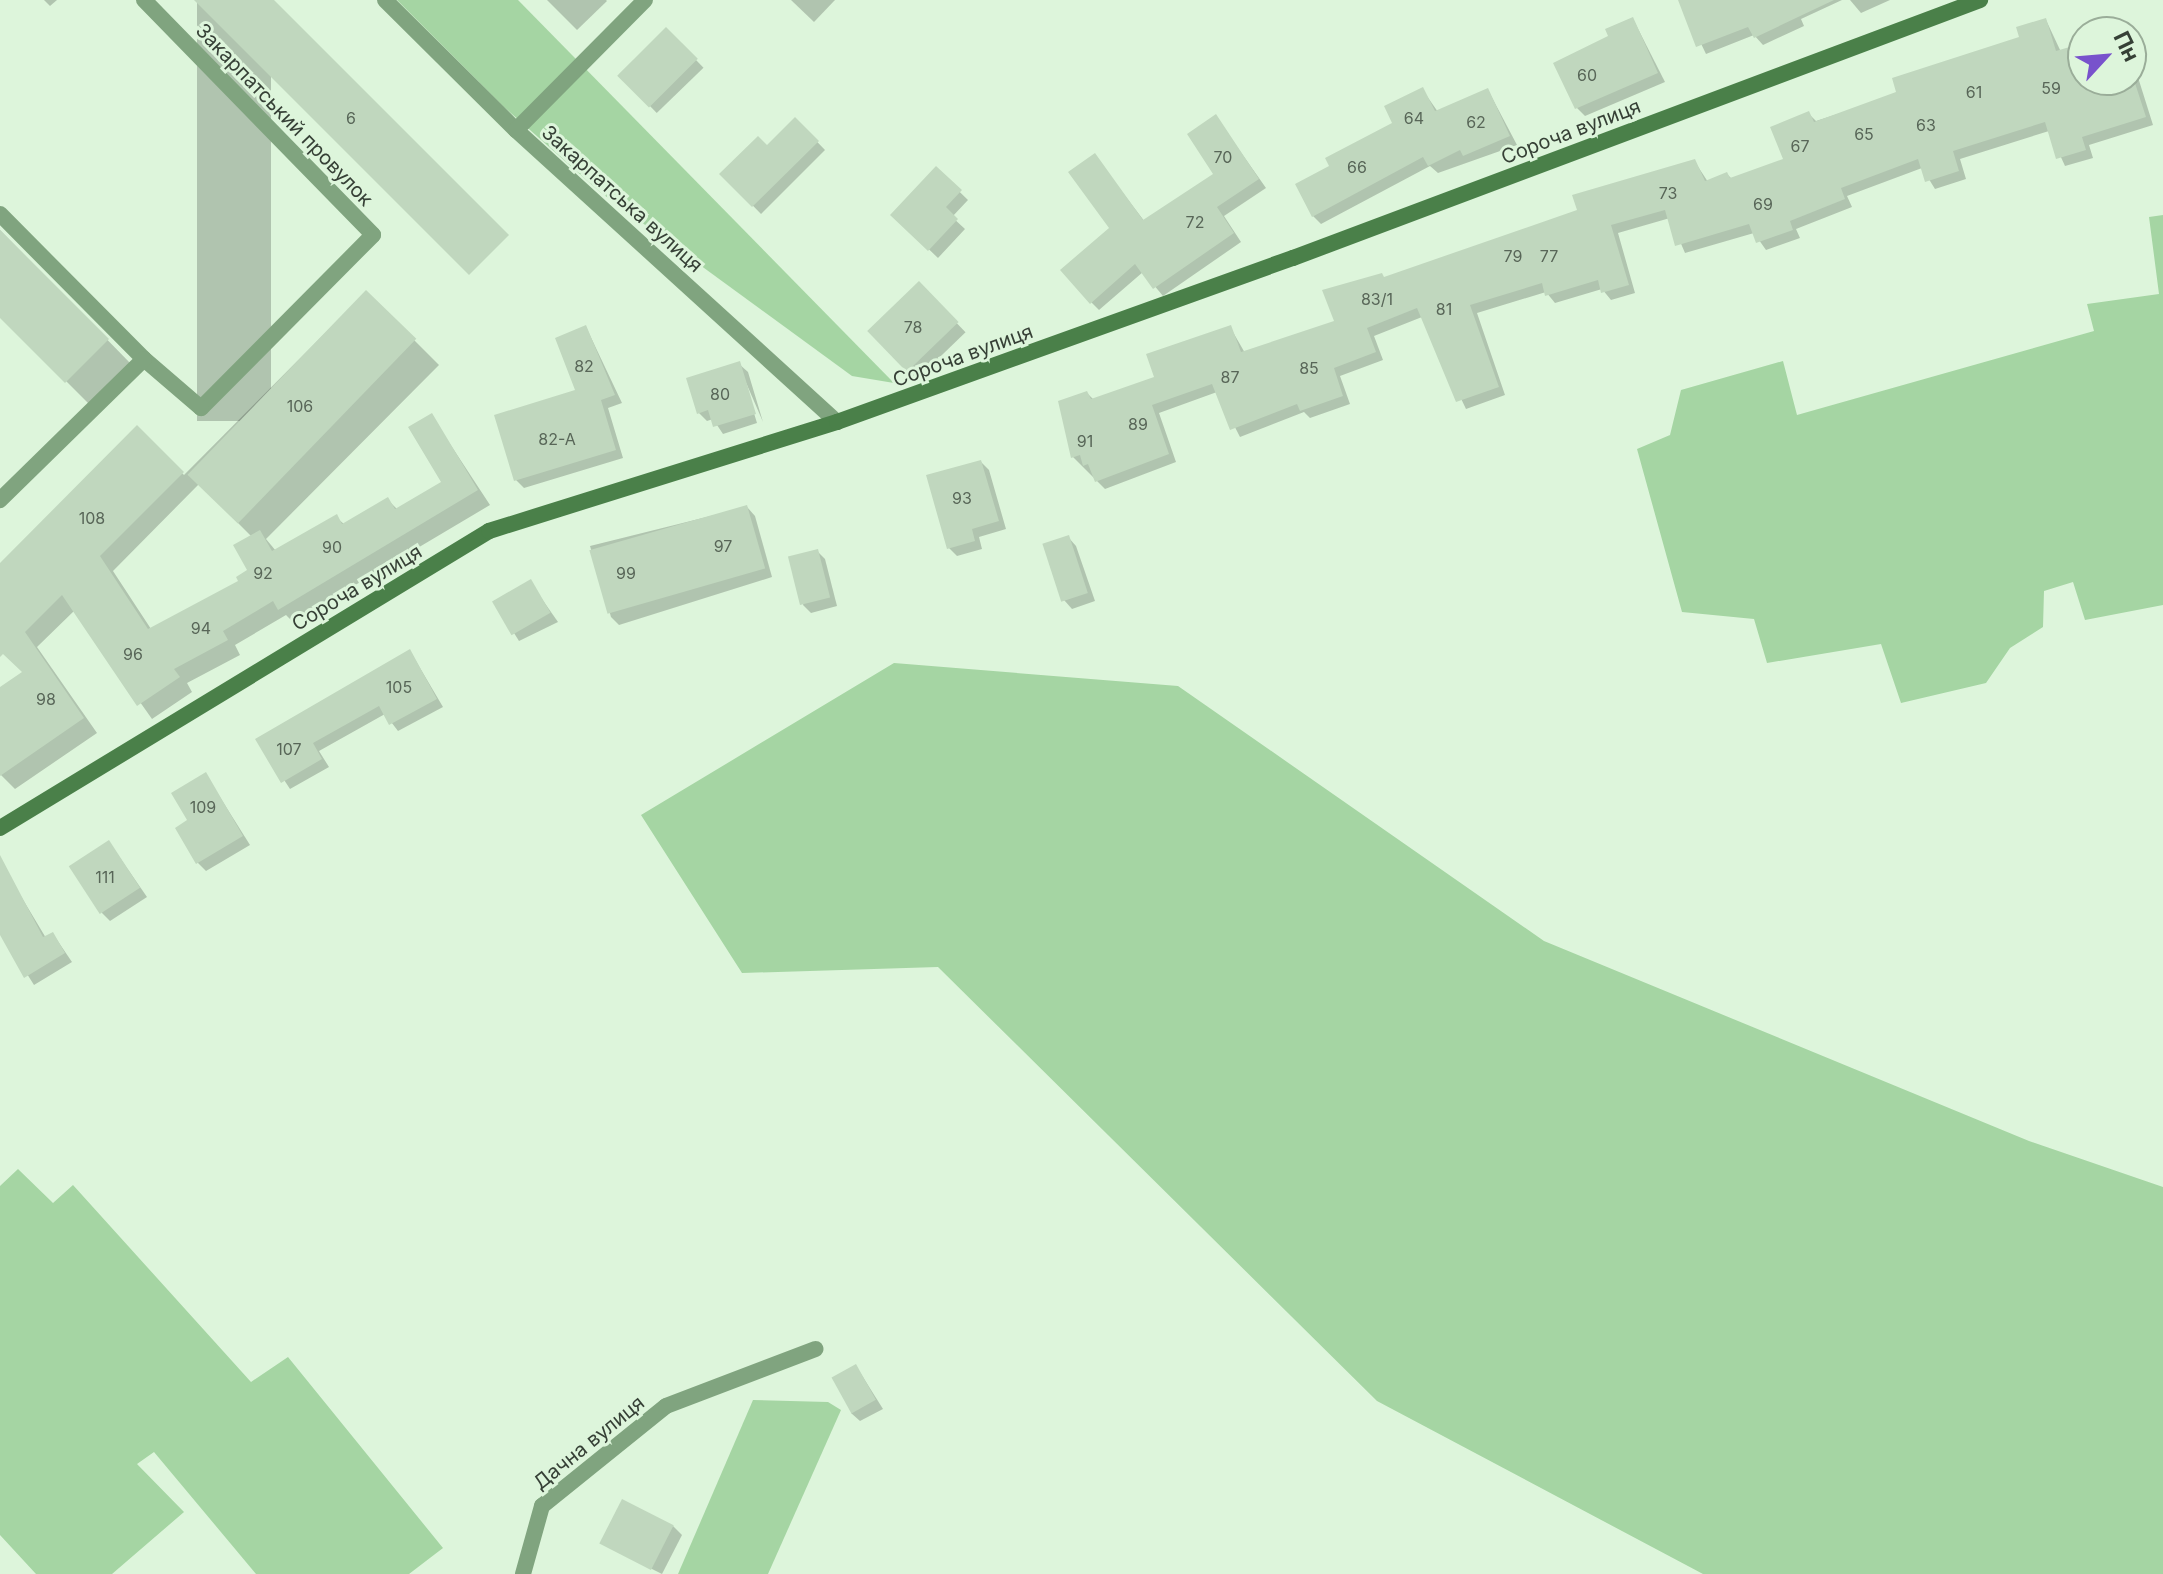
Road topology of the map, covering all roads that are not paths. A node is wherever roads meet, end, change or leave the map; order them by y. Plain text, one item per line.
1 (144, 0) edge
2 (385, 0) edge
3 (645, 0) edge
4 (1980, 0) edge
5 (516, 130) junction
6 (0, 214) edge
7 (144, 359) junction
8 (837, 422) junction
9 (0, 500) edge
10 (0, 828) edge
11 (815, 1349) dead end
12 (523, 1574) edge

1 - 7 street, Закарпатський провулок
2 - 5 street, Закарпатська вулиця
3 - 5 street
4 - 8 main road, Сороча вулиця
5 - 8 street, Закарпатська вулиця
6 - 7 street, Закарпатський провулок
7 - 9 street
8 - 10 main road, Сороча вулиця
11 - 12 street, Дачна вулиця

